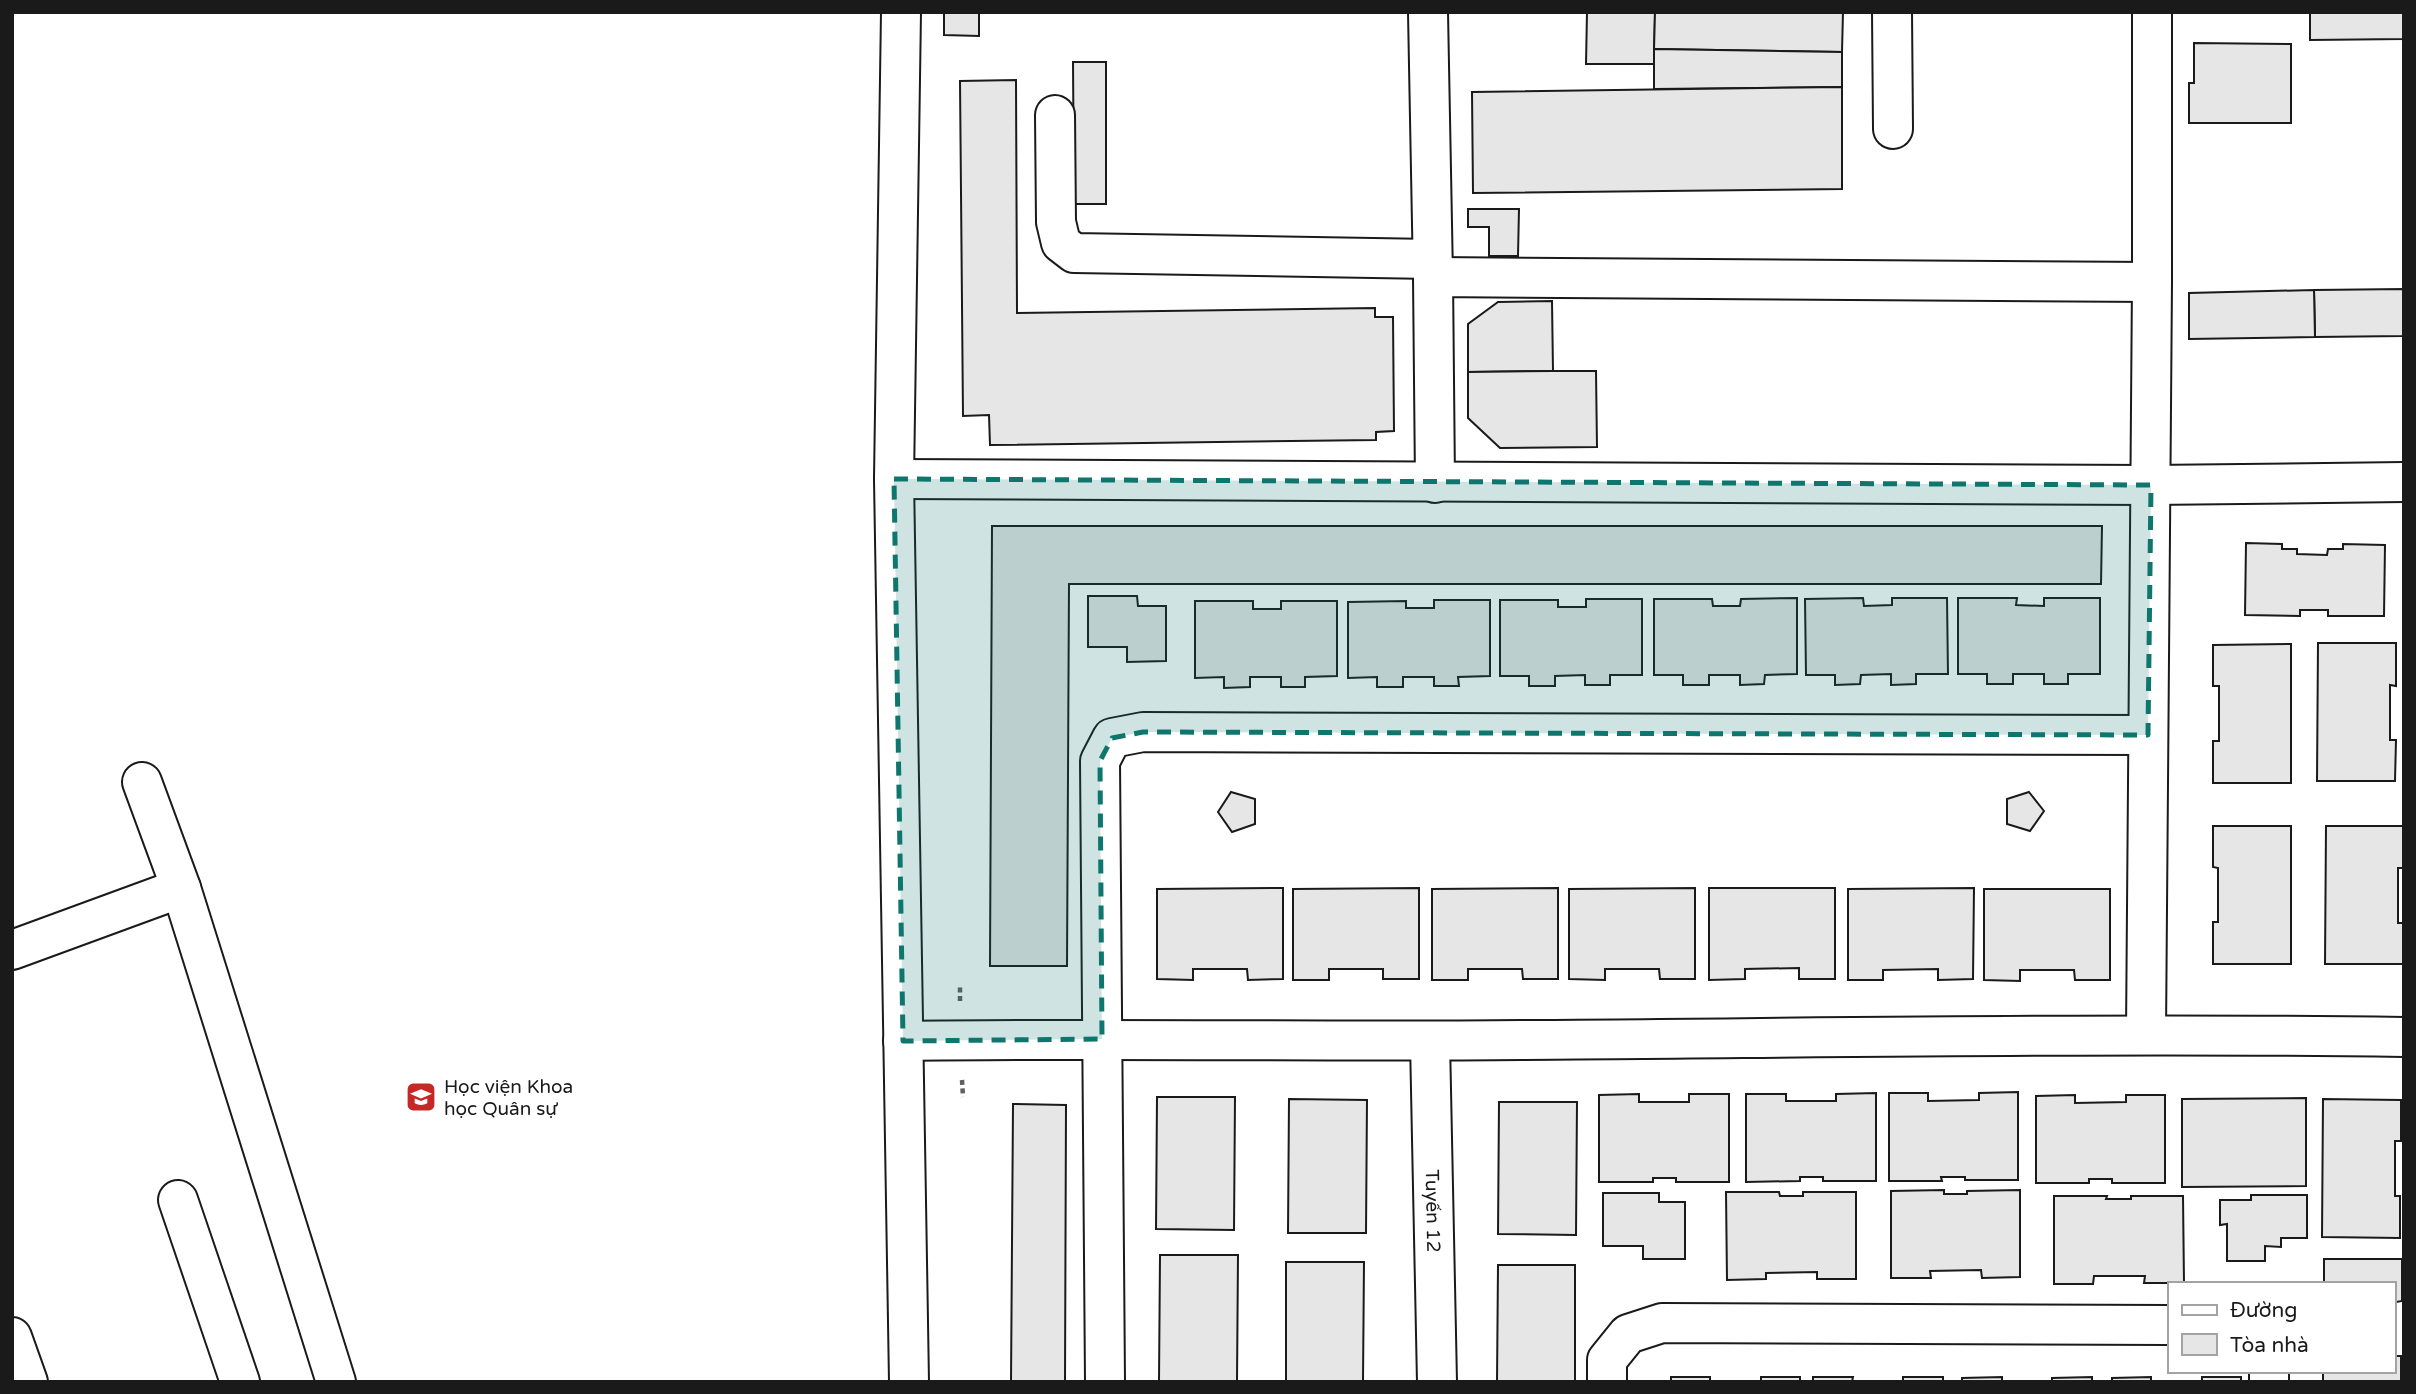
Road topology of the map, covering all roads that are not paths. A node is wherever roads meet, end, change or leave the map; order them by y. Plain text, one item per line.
1 (901, 12) edge
2 (1428, 12) edge
3 (1892, 12) edge
4 (2152, 12) edge
5 (1055, 114) dead end
6 (1894, 130) dead end
7 (1433, 268) junction
8 (2152, 282) junction
9 (894, 479) junction
10 (2404, 482) edge
11 (1435, 483) junction
12 (2151, 485) junction
13 (2148, 735) junction
14 (142, 782) dead end
15 (181, 888) junction
16 (12, 950) edge
17 (2146, 1034) junction
18 (2404, 1037) edge
19 (1102, 1039) junction
20 (903, 1041) junction
21 (1430, 1041) junction
22 (178, 1200) dead end
23 (2168, 1325) edge
24 (12, 1337) edge
25 (28, 1382) edge
26 (240, 1382) edge
27 (336, 1382) edge
28 (909, 1382) edge
29 (1105, 1382) edge
30 (1437, 1382) edge
31 (1608, 1382) edge

1 - 9 street
2 - 7 street
3 - 6 street
4 - 8 street
5 - 7 street
7 - 8 street
7 - 11 street
8 - 12 street
9 - 11 street
9 - 20 street
10 - 12 street
11 - 12 street
12 - 13 street
13 - 17 street
13 - 19 street
14 - 15 street
15 - 16 street
15 - 27 street
17 - 18 street
17 - 21 street
19 - 20 street
19 - 21 street
19 - 29 street
20 - 28 street
21 - 30 street, Tuyến 12
22 - 26 street
23 - 31 street
24 - 25 street

